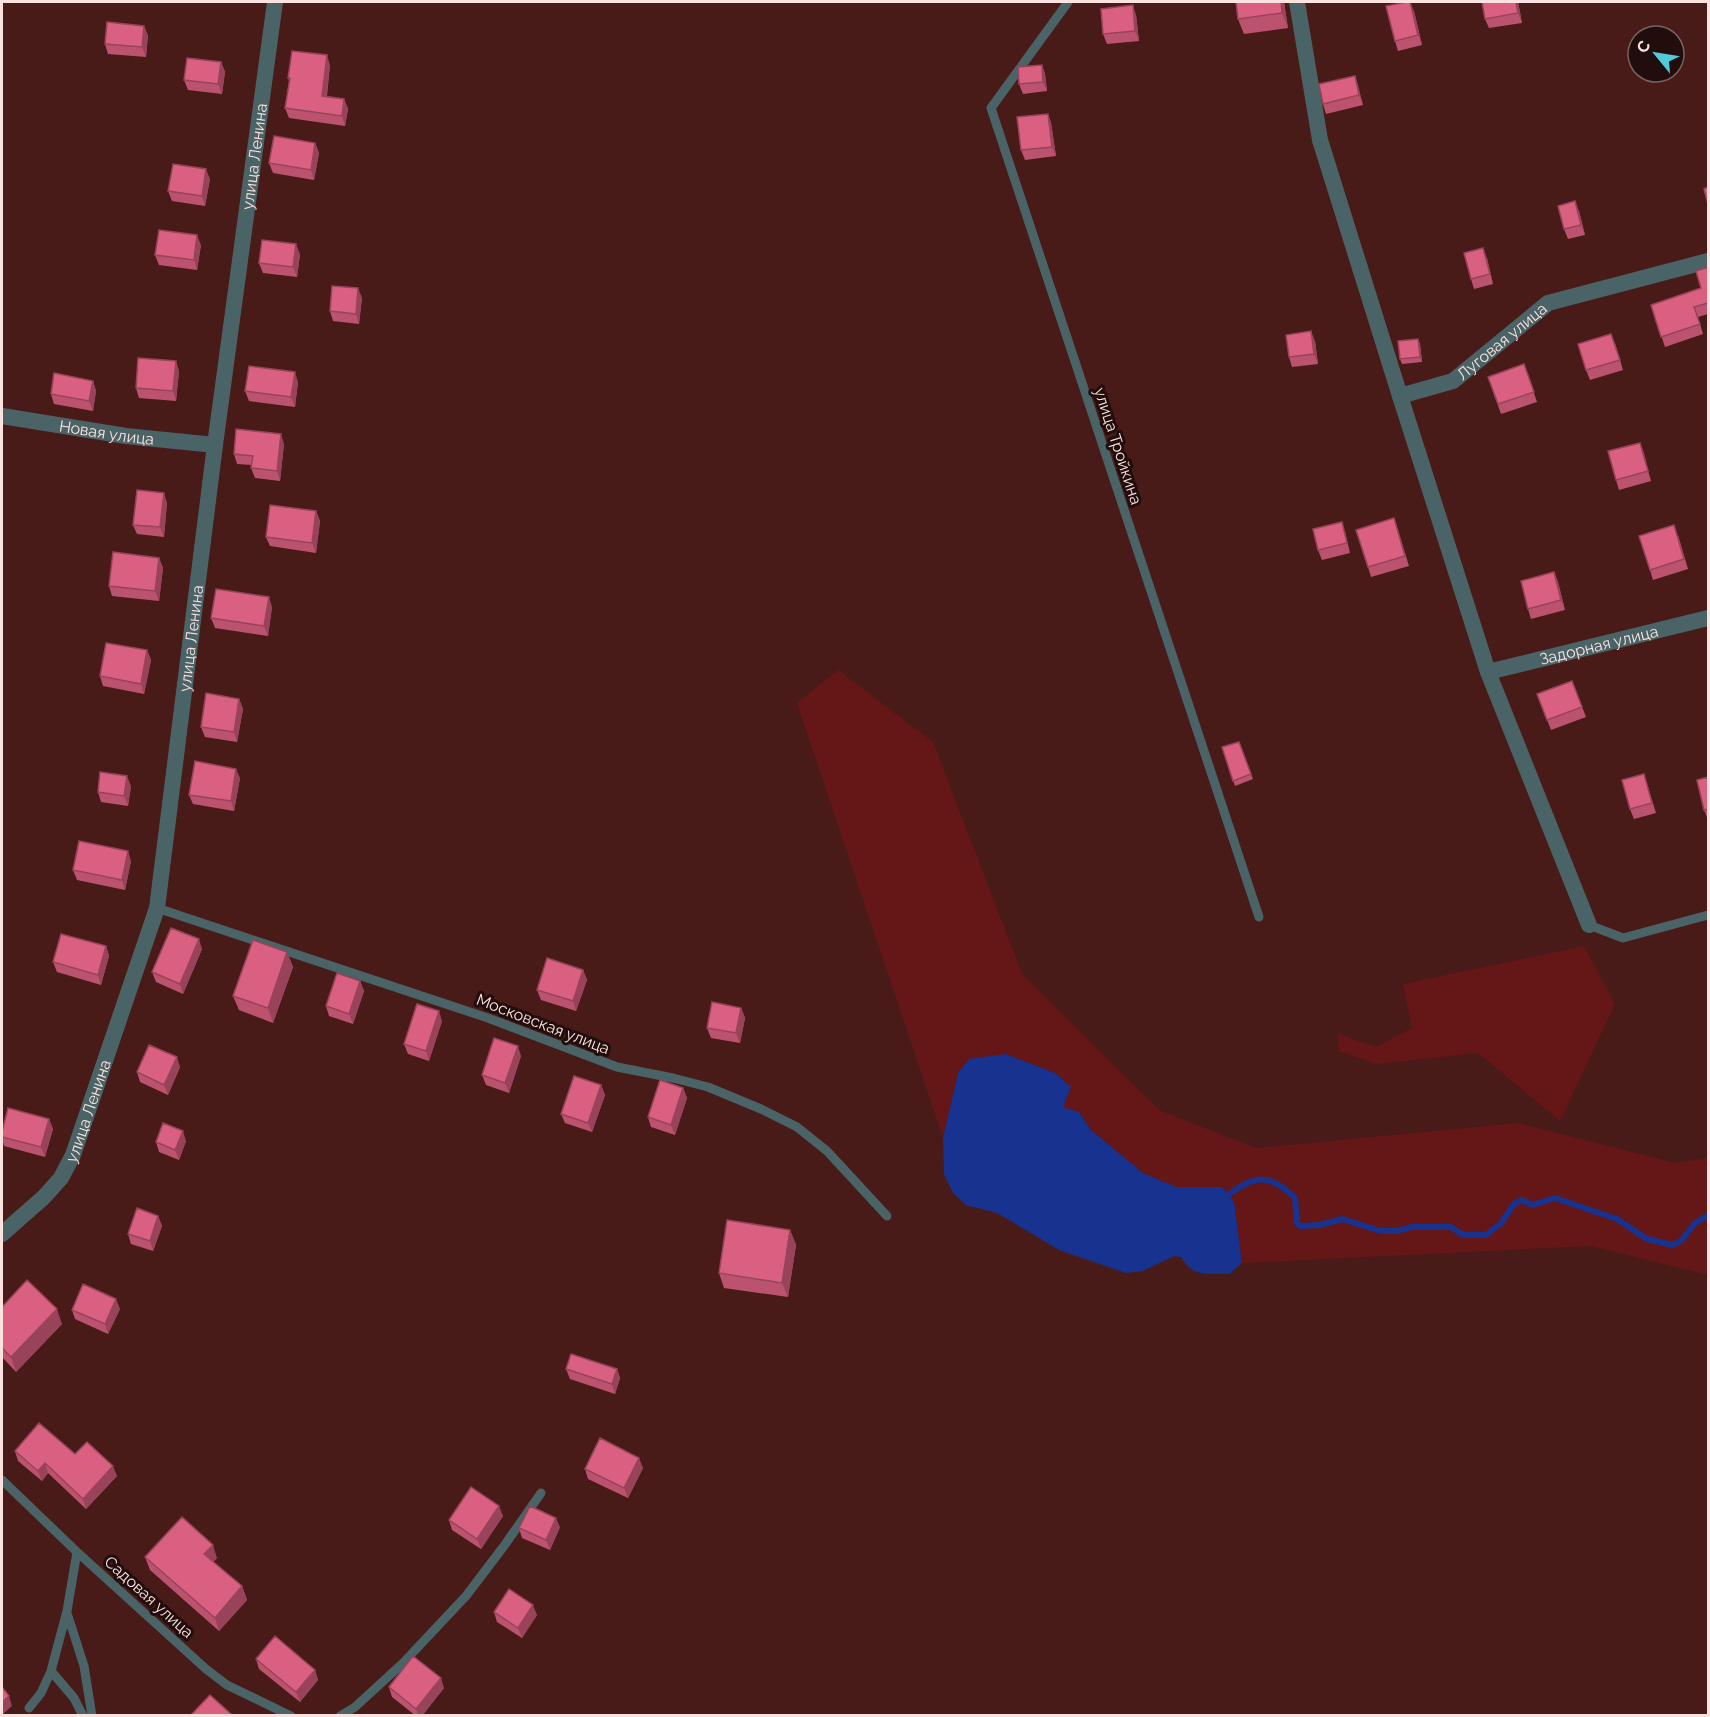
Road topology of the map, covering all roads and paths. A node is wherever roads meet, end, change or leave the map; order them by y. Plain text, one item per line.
1 (275, 2) edge
2 (1068, 2) edge
3 (1297, 2) edge
4 (1708, 261) edge
5 (1400, 396) junction
6 (2, 416) edge
7 (215, 445) junction
8 (1708, 618) edge
9 (1488, 672) junction
10 (157, 908) junction
11 (1708, 915) edge
12 (1259, 917) dead end
13 (1589, 925) joint
14 (887, 1216) dead end
15 (2, 1234) edge
16 (2, 1480) edge
17 (541, 1493) dead end
18 (77, 1552) junction
19 (67, 1611) junction
20 (51, 1671) junction
21 (29, 1708) dead end
22 (83, 1716) edge
23 (92, 1716) edge
24 (291, 1716) edge
25 (340, 1716) edge

1 - 7 street, улица Ленина
2 - 12 lane, улица Тройкина
3 - 5 street
4 - 5 street, Луговая улица
5 - 9 street
6 - 7 street, Новая улица
7 - 10 street, улица Ленина
8 - 9 street, Задорная улица
9 - 13 street
10 - 14 lane, Московская улица
10 - 15 street, улица Ленина
11 - 13 lane
16 - 18 lane, Садовая улица
17 - 25 lane
18 - 19 lane
18 - 24 lane, Садовая улица
19 - 20 lane
19 - 23 lane
20 - 21 lane
20 - 22 lane

